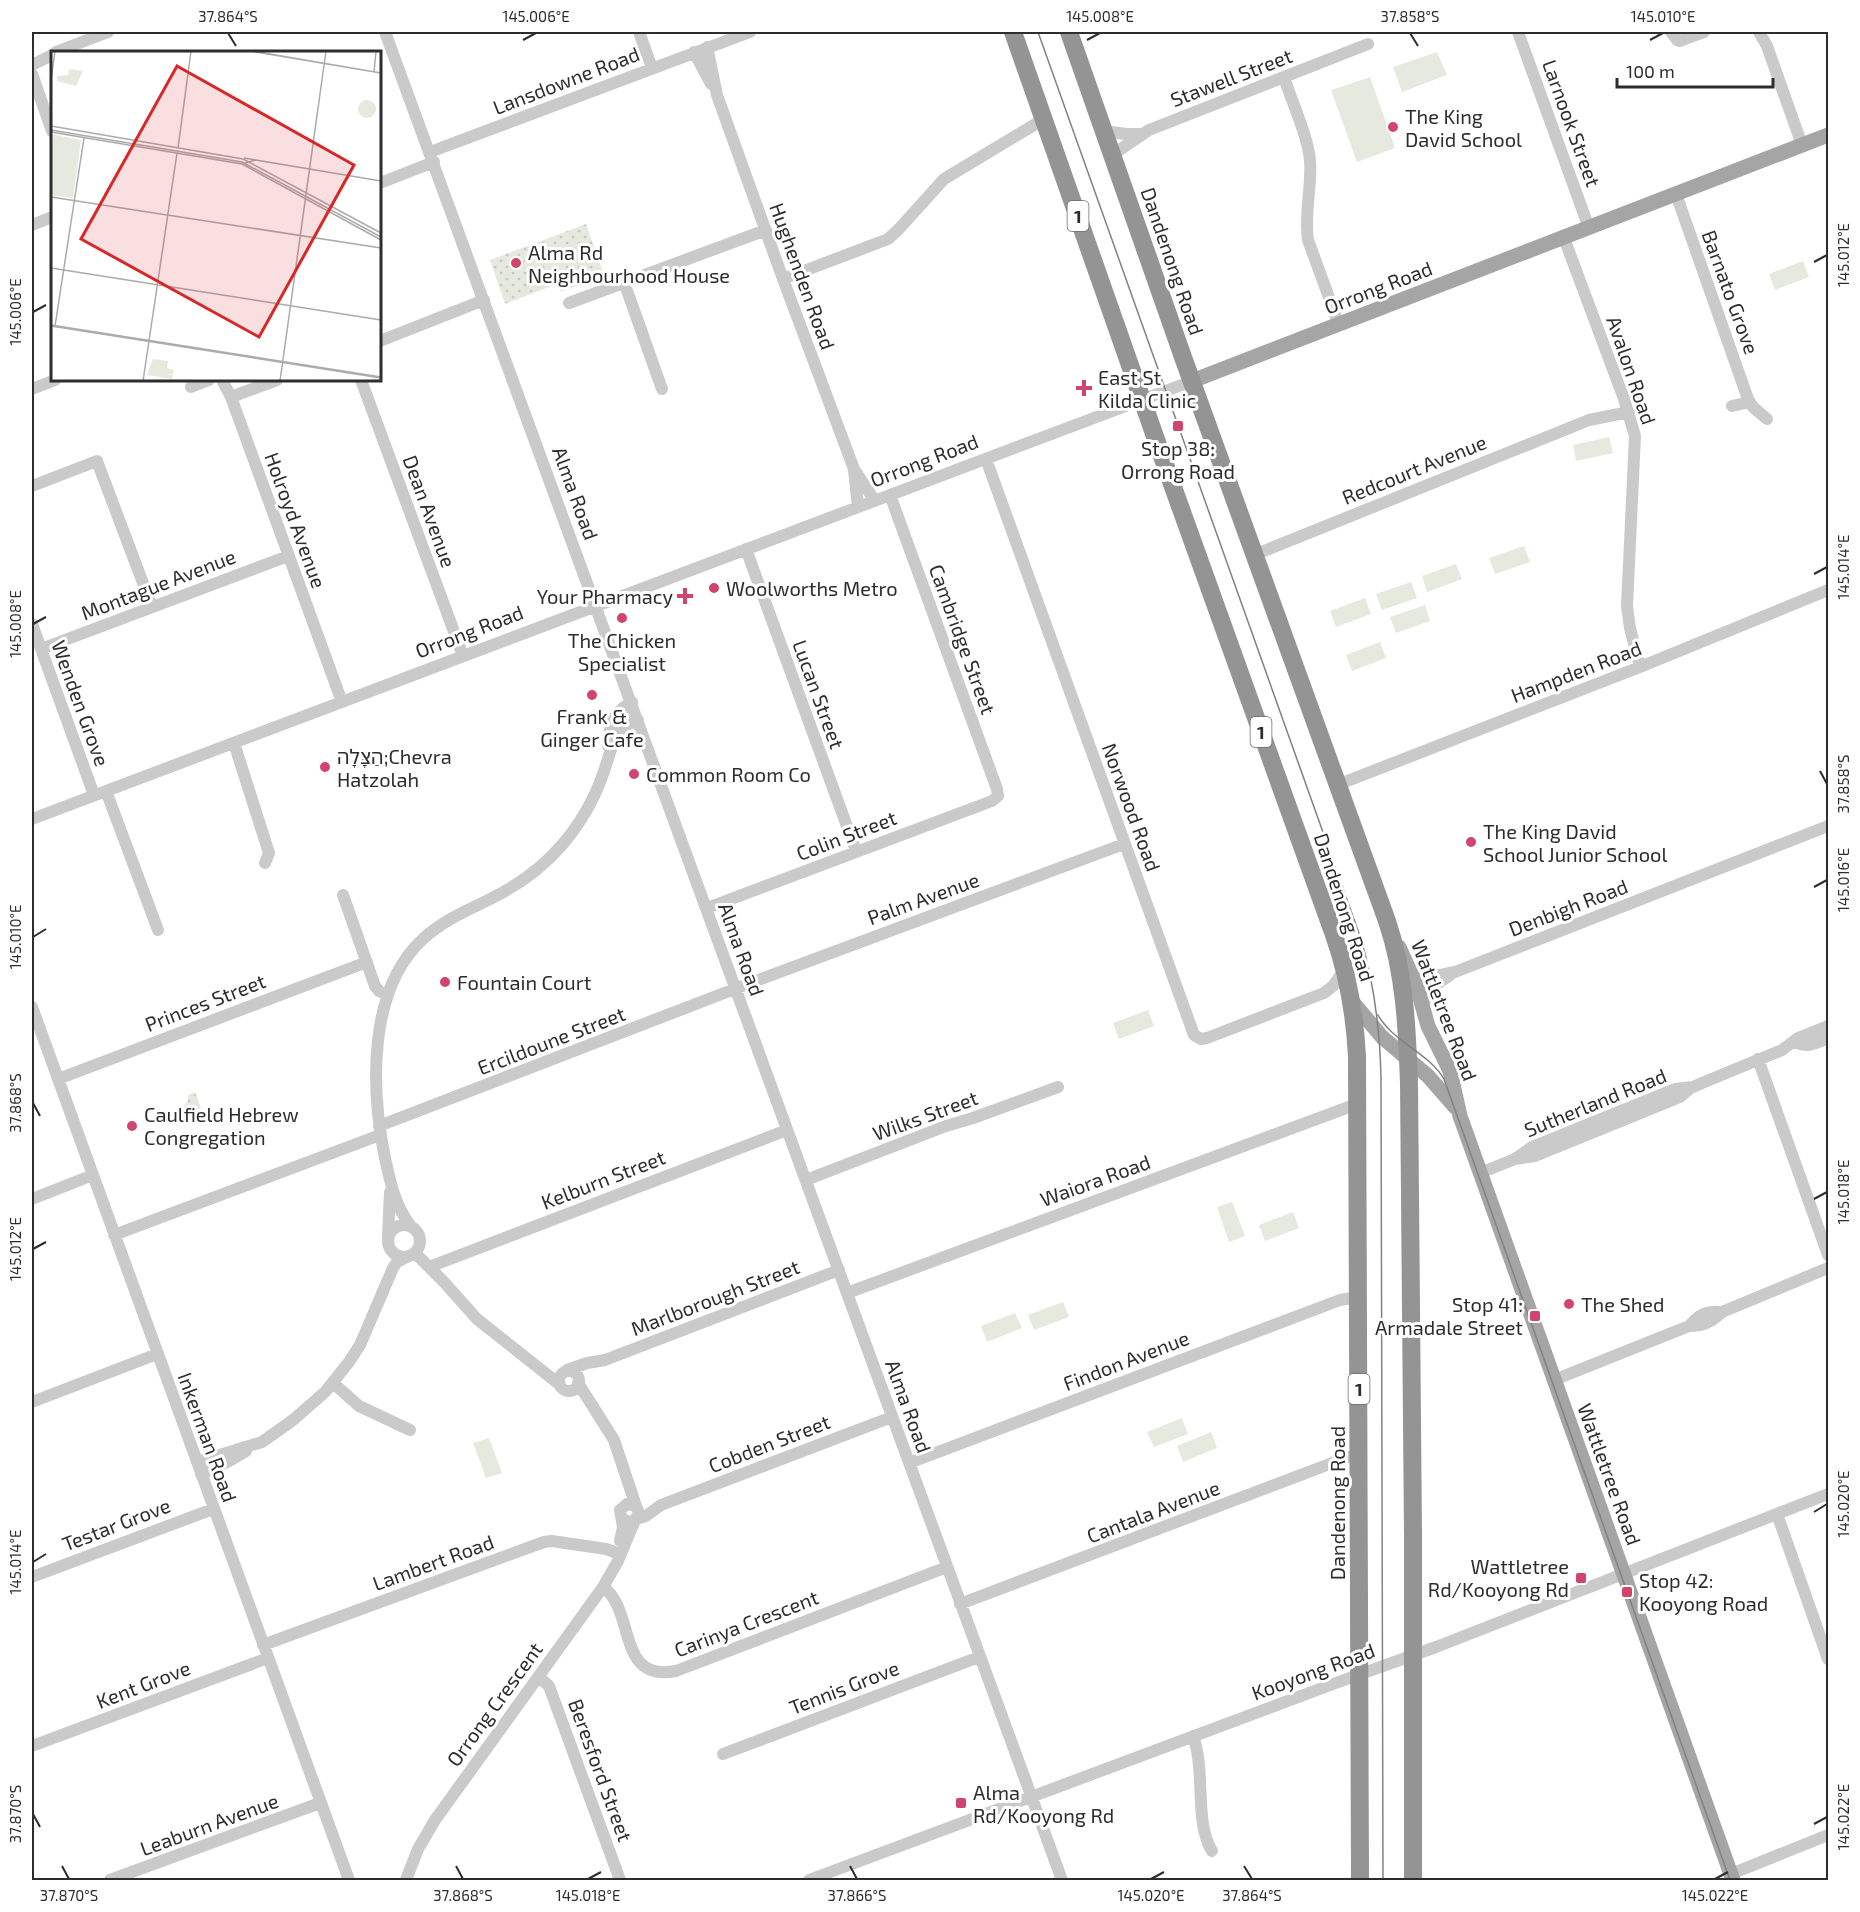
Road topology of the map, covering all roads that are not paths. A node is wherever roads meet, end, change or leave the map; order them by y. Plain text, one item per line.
1 (108, 32) edge
2 (385, 32) edge
3 (639, 32) edge
4 (750, 32) edge
5 (1012, 32) edge
6 (1070, 32) edge
7 (1518, 32) edge
8 (1671, 32) edge
9 (1704, 32) edge
10 (1759, 32) edge
11 (1368, 44) dead end
12 (707, 47) junction
13 (61, 51) edge
14 (694, 52) junction
15 (51, 56) edge
16 (32, 65) edge
17 (652, 68) junction
18 (32, 74) edge
19 (1284, 77) junction
20 (717, 95) junction
21 (1044, 119) junction
22 (51, 128) edge
23 (1104, 131) junction
24 (1142, 134) junction
25 (1828, 135) edge
26 (1802, 145) junction
27 (1112, 155) junction
28 (432, 157) junction
29 (381, 182) edge
30 (1676, 194) junction
31 (51, 217) edge
32 (32, 225) edge
33 (1589, 228) junction
34 (766, 230) junction
35 (1564, 238) junction
36 (783, 279) junction
37 (624, 282) junction
38 (484, 300) junction
39 (569, 303) dead end
40 (1339, 325) junction
41 (381, 340) edge
42 (52, 381) edge
43 (206, 381) edge
44 (223, 381) edge
45 (274, 381) edge
46 (361, 381) edge
47 (1192, 381) junction
48 (191, 387) dead end
49 (32, 388) edge
50 (662, 389) dead end
51 (231, 397) junction
52 (1624, 399) junction
53 (1142, 400) junction
54 (1750, 402) junction
55 (1732, 406) dead end
56 (1629, 412) junction
57 (1767, 419) dead end
58 (1589, 420) junction
59 (986, 459) junction
60 (854, 469) junction
61 (32, 486) edge
62 (890, 495) junction
63 (875, 501) junction
64 (858, 507) junction
65 (746, 549) junction
66 (1254, 555) junction
67 (288, 556) junction
68 (1828, 590) edge
69 (596, 606) junction
70 (152, 607) junction
71 (32, 624) edge
72 (41, 649) junction
73 (463, 656) junction
74 (1645, 665) junction
75 (342, 702) junction
76 (632, 702) junction
77 (638, 720) junction
78 (234, 743) junction
79 (607, 763) junction
80 (1337, 785) junction
81 (106, 791) junction
82 (94, 795) junction
83 (998, 796) joint
84 (32, 819) edge
85 (1828, 826) edge
86 (1124, 844) junction
87 (856, 851) junction
88 (265, 863) dead end
89 (343, 895) dead end
90 (706, 908) junction
91 (1387, 921) junction
92 (158, 930) dead end
93 (367, 962) junction
94 (1345, 969) junction
95 (1455, 972) junction
96 (1413, 974) junction
97 (736, 990) junction
98 (1324, 993) junction
99 (388, 995) junction
100 (1351, 999) junction
101 (32, 1007) edge
102 (1425, 1014) junction
103 (1828, 1026) edge
104 (1828, 1038) edge
105 (1794, 1041) junction
106 (1758, 1059) junction
107 (1409, 1060) junction
108 (58, 1079) junction
109 (1058, 1087) dead end
110 (1357, 1104) junction
111 (1460, 1116) junction
112 (380, 1130) junction
113 (787, 1130) junction
114 (1480, 1173) junction
115 (93, 1175) junction
116 (806, 1180) junction
117 (390, 1182) junction
118 (32, 1199) edge
119 (410, 1225) junction
120 (114, 1235) junction
121 (420, 1238) junction
122 (389, 1241) junction
123 (411, 1255) junction
124 (1828, 1255) edge
125 (431, 1266) junction
126 (1828, 1268) edge
127 (839, 1270) junction
128 (387, 1281) junction
129 (847, 1293) junction
130 (1358, 1298) junction
131 (157, 1354) junction
132 (528, 1359) junction
133 (604, 1360) junction
134 (566, 1371) junction
135 (1554, 1380) junction
136 (333, 1383) junction
137 (571, 1385) junction
138 (32, 1402) edge
139 (892, 1417) junction
140 (410, 1430) dead end
141 (1359, 1457) junction
142 (909, 1463) junction
143 (199, 1468) junction
144 (624, 1470) junction
145 (1828, 1494) edge
146 (213, 1509) junction
147 (622, 1513) junction
148 (636, 1513) junction
149 (1777, 1514) junction
150 (620, 1554) junction
151 (947, 1567) junction
152 (1623, 1574) junction
153 (32, 1577) edge
154 (603, 1587) junction
155 (960, 1604) junction
156 (263, 1645) junction
157 (1412, 1656) junction
158 (979, 1657) junction
159 (268, 1658) junction
160 (1828, 1659) edge
161 (1360, 1674) junction
162 (539, 1677) junction
163 (1192, 1736) junction
164 (32, 1746) edge
165 (723, 1754) dead end
166 (1031, 1797) junction
167 (321, 1803) junction
168 (1828, 1835) edge
169 (1212, 1851) dead end
170 (1732, 1877) edge
171 (110, 1881) edge
172 (349, 1881) edge
173 (406, 1881) edge
174 (620, 1881) edge
175 (809, 1881) edge
176 (1062, 1881) edge
177 (1360, 1881) edge
178 (1413, 1881) edge

1 - 13 street
2 - 28 street, Alma Road
3 - 17 street
4 - 12 street, Lansdowne Road
5 - 21 highway, Dandenong Road / 1
6 - 23 highway, Dandenong Road
7 - 33 street, Larnook Street
8 - 9 street
10 - 26 street
11 - 19 street, Stawell Street
12 - 14 street, Lansdowne Road
12 - 20 street, Hughenden Road
14 - 17 street, Lansdowne Road
14 - 20 street, Hughenden Road
15 - 16 street
17 - 28 street, Lansdowne Road
18 - 22 street
19 - 24 street, Stawell Street
19 - 40 street
20 - 34 street, Hughenden Road
21 - 36 street
21 - 53 highway, Dandenong Road / 1
23 - 24 street, Stawell Street
23 - 27 highway, Dandenong Road
24 - 27 street, Stawell Street
25 - 26 main road, Orrong Road
26 - 30 main road, Orrong Road
27 - 47 highway, Dandenong Road
28 - 29 street, Lansdowne Road
28 - 38 street, Alma Road
30 - 33 main road, Orrong Road
30 - 54 street, Barnato Grove
31 - 32 street
33 - 35 main road, Orrong Road
34 - 36 street, Hughenden Road
34 - 37 street
35 - 40 main road, Orrong Road
35 - 52 street, Avalon Road
36 - 60 street, Hughenden Road
37 - 39 street
37 - 50 street
38 - 41 street
38 - 69 street, Alma Road
40 - 47 main road, Orrong Road
42 - 49 street
43 - 48 street
44 - 51 street, Holroyd Avenue
45 - 51 street
46 - 73 street, Dean Avenue
47 - 53 street, Orrong Road
47 - 66 highway, Dandenong Road
51 - 67 street, Holroyd Avenue
52 - 56 street, Avalon Road
52 - 58 street, Redcourt Avenue
53 - 59 street, Orrong Road
53 - 94 highway, Dandenong Road / 1
54 - 55 street
54 - 57 street, Barnato Grove
56 - 58 street, Redcourt Avenue
56 - 74 street, Avalon Road
58 - 66 street, Redcourt Avenue
59 - 62 street, Orrong Road
59 - 86 street, Norwood Road
60 - 63 street, Hughenden Road
60 - 64 street, Hughenden Road
61 - 70 street
62 - 63 street, Orrong Road
62 - 83 street, Cambridge Street
63 - 64 street, Orrong Road
64 - 65 street, Orrong Road
65 - 69 street, Orrong Road
65 - 87 street, Lucan Street
66 - 80 highway, Dandenong Road
67 - 70 street, Montague Avenue
67 - 75 street, Holroyd Avenue
68 - 74 street, Hampden Road
69 - 73 street, Orrong Road
69 - 76 street, Alma Road
70 - 72 street, Montague Avenue
71 - 72 street, Wenden Grove
72 - 82 street, Wenden Grove
73 - 75 street, Orrong Road
74 - 80 street, Hampden Road
75 - 78 street, Orrong Road
76 - 77 street, Alma Road
76 - 79 street
77 - 79 street
77 - 90 street, Alma Road
78 - 81 street, Orrong Road
78 - 88 street
79 - 99 street
80 - 91 highway, Dandenong Road
81 - 82 street, Orrong Road
81 - 92 street
82 - 84 street, Orrong Road
83 - 87 street, Colin Street
85 - 95 street, Denbigh Road
86 - 97 street, Palm Avenue
86 - 98 street, Norwood Road
87 - 90 street, Colin Street
89 - 93 street
90 - 97 street, Alma Road
91 - 96 main road, Wattletree Road
91 - 107 highway, Dandenong Road
93 - 99 street
93 - 108 street, Princes Street
94 - 98 street, Norwood Road
94 - 100 highway, Dandenong Road / 1
95 - 96 street, Denbigh Road
95 - 102 street, Denbigh Road
96 - 102 main road, Wattletree Road
97 - 112 street, Ercildoune Street
97 - 113 street, Alma Road
98 - 100 street
99 - 112 street
100 - 107 main road, Wattletree Road
100 - 110 highway, Dandenong Road / 1
101 - 108 street, Inkerman Road
102 - 111 main road, Wattletree Road
103 - 105 street, Sutherland Road
104 - 105 street, Sutherland Road
105 - 106 street, Sutherland Road
106 - 114 street, Sutherland Road
106 - 124 street
107 - 111 main road, Wattletree Road
107 - 157 highway, Dandenong Road
108 - 115 street, Inkerman Road
109 - 116 street, Wilks Street
110 - 129 street, Waiora Road
110 - 130 highway, Dandenong Road / 1
111 - 114 main road, Wattletree Road
112 - 117 street
112 - 120 street, Ercildoune Street
113 - 116 street, Alma Road
113 - 125 street, Kelburn Street
114 - 135 main road, Wattletree Road
115 - 118 street
115 - 120 street, Inkerman Road
116 - 127 street, Alma Road
117 - 119 street
117 - 122 street
119 - 121 street
119 - 122 street
120 - 131 street, Inkerman Road
121 - 123 street
121 - 125 street, Orrong Crescent
122 - 123 street
122 - 128 street
123 - 125 street, Orrong Crescent
123 - 128 street
125 - 132 street, Orrong Crescent
126 - 135 street
127 - 129 street, Alma Road
127 - 133 street, Marlborough Street
128 - 136 street
129 - 139 street, Alma Road
130 - 141 highway, Dandenong Road / 1
130 - 142 street, Findon Avenue
131 - 138 street
131 - 143 street, Inkerman Road
132 - 134 street, Orrong Crescent
132 - 137 street, Orrong Crescent
133 - 134 street, Marlborough Street
133 - 137 street, Marlborough Street
134 - 137 street
134 - 137 street
135 - 152 main road, Wattletree Road
136 - 140 street
136 - 143 street
137 - 144 street, Orrong Crescent
139 - 142 street, Alma Road
139 - 148 street, Cobden Street
141 - 155 street, Cantala Avenue
141 - 161 highway, Dandenong Road / 1
142 - 151 street, Alma Road
143 - 146 street, Inkerman Road
144 - 147 street, Orrong Crescent
144 - 148 street, Orrong Crescent
145 - 149 street, Kooyong Road
146 - 153 street, Testar Grove
146 - 156 street, Inkerman Road
147 - 148 street
147 - 148 street
147 - 150 street, Orrong Crescent
148 - 150 street, Orrong Crescent
149 - 152 street, Kooyong Road
149 - 160 street
150 - 154 street, Orrong Crescent
150 - 156 street, Lambert Road
151 - 154 street, Carinya Crescent
151 - 155 street, Alma Road
152 - 157 street, Kooyong Road
152 - 170 main road, Wattletree Road
154 - 162 street, Orrong Crescent
155 - 158 street, Alma Road
156 - 159 street, Inkerman Road
157 - 161 street, Kooyong Road
157 - 178 highway, Dandenong Road
158 - 165 street, Tennis Grove
158 - 166 street, Alma Road
159 - 164 street, Kent Grove
159 - 167 street, Inkerman Road
161 - 163 street, Kooyong Road
161 - 177 highway, Dandenong Road / 1
162 - 173 street, Orrong Crescent
162 - 174 street, Beresford Street
163 - 166 street, Kooyong Road
163 - 169 street
166 - 175 street, Kooyong Road
166 - 176 street, Alma Road
167 - 171 street, Leaburn Avenue
167 - 172 street, Inkerman Road
168 - 170 street

